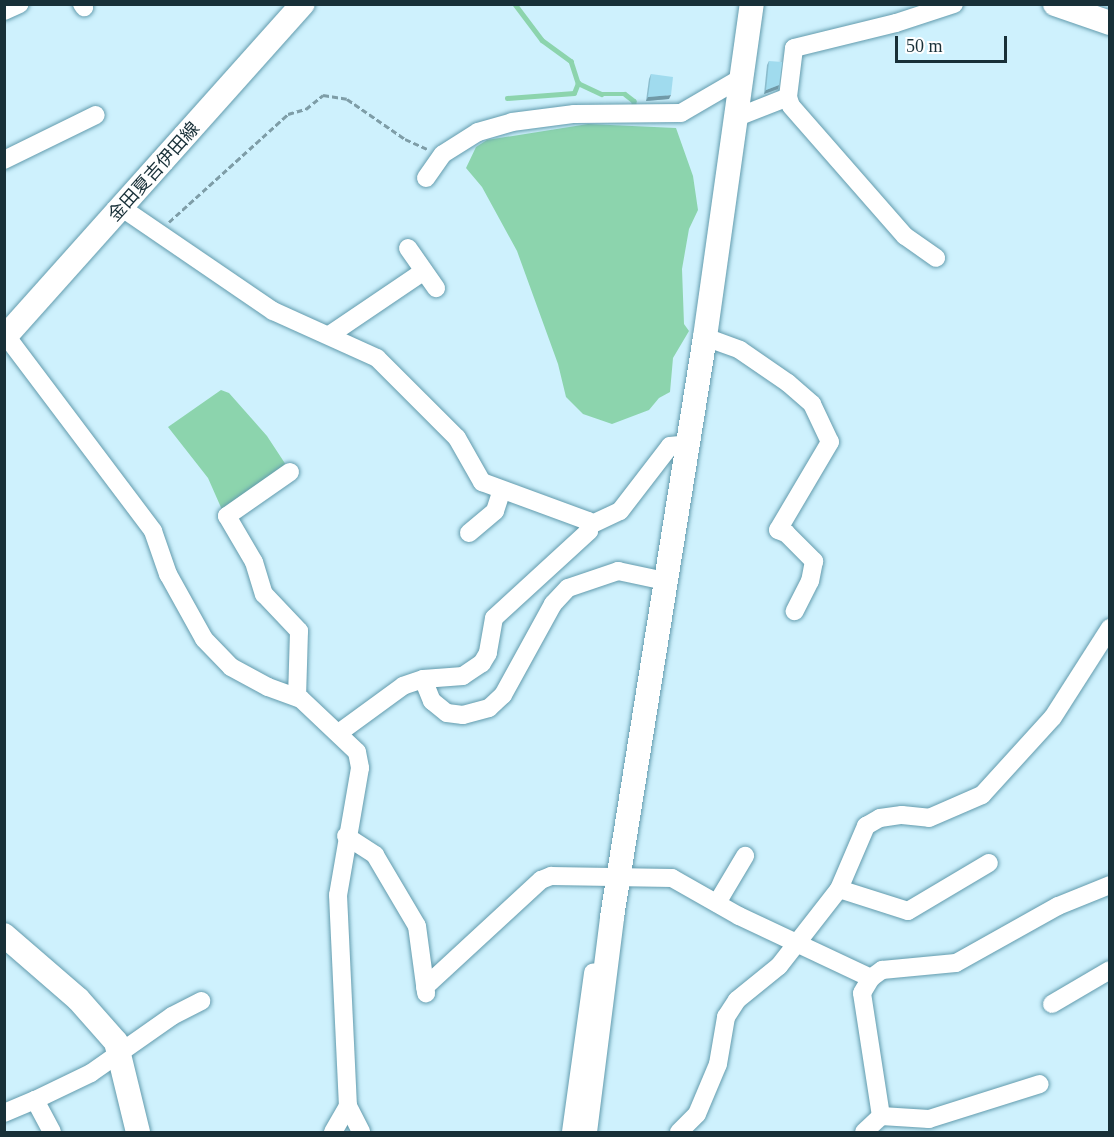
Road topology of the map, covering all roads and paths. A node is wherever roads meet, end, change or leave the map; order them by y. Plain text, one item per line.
1 (20, 4) edge
2 (303, 4) edge
3 (752, 4) edge
4 (954, 4) edge
5 (1055, 4) edge
6 (4, 11) edge
7 (1110, 23) edge
8 (741, 78) junction
9 (788, 97) junction
10 (96, 115) dead end
11 (735, 118) junction
12 (443, 154) junction
13 (4, 160) edge
14 (426, 178) dead end
15 (122, 208) junction
16 (158, 230) junction
17 (408, 248) dead end
18 (936, 258) dead end
19 (424, 271) junction
20 (436, 288) dead end
21 (331, 334) junction
22 (6, 335) edge
23 (705, 337) junction
24 (688, 444) junction
25 (290, 472) dead end
26 (501, 492) junction
27 (588, 526) junction
28 (469, 533) dead end
29 (665, 582) junction
30 (795, 611) dead end
31 (1110, 628) edge
32 (423, 679) junction
33 (297, 697) junction
34 (340, 732) junction
35 (346, 836) junction
36 (745, 856) dead end
37 (989, 863) dead end
38 (613, 876) junction
39 (1110, 885) edge
40 (839, 889) junction
41 (717, 903) junction
42 (4, 935) edge
43 (797, 945) junction
44 (1110, 970) edge
45 (871, 978) junction
46 (201, 1001) dead end
47 (1052, 1004) dead end
48 (120, 1055) junction
49 (1040, 1084) dead end
50 (35, 1100) junction
51 (348, 1106) junction
52 (4, 1113) edge
53 (881, 1116) junction
54 (52, 1132) edge
55 (138, 1132) edge
56 (333, 1132) edge
57 (361, 1132) edge
58 (570, 1132) edge
59 (585, 1132) edge
60 (679, 1132) edge
61 (864, 1132) edge

1 - 6 street
2 - 15 street, 金田夏吉伊田線
3 - 8 street
4 - 9 street
5 - 7 street
8 - 11 street
8 - 12 street
9 - 11 street
9 - 18 street
10 - 13 street
11 - 23 street
12 - 14 street
12 - 16 path
15 - 16 street
15 - 22 street, 金田夏吉伊田線
16 - 21 street
17 - 19 street
19 - 20 street
19 - 21 street
21 - 26 street
22 - 33 street
23 - 24 street
23 - 30 street
24 - 27 street
24 - 29 street
25 - 33 street
26 - 27 street
26 - 28 street
27 - 32 street
29 - 32 street
29 - 38 street
31 - 40 street
32 - 34 street
33 - 34 street
34 - 35 street
35 - 38 street
35 - 51 street
36 - 41 street
37 - 40 street
38 - 41 street
38 - 58 street
38 - 59 street
39 - 45 street
40 - 43 street
41 - 43 street
42 - 48 street
43 - 45 street
43 - 60 street
44 - 47 street
45 - 53 street
46 - 48 street
48 - 50 street
48 - 55 street
49 - 53 street
50 - 52 street
50 - 54 street
51 - 56 street
51 - 57 street
53 - 61 street

